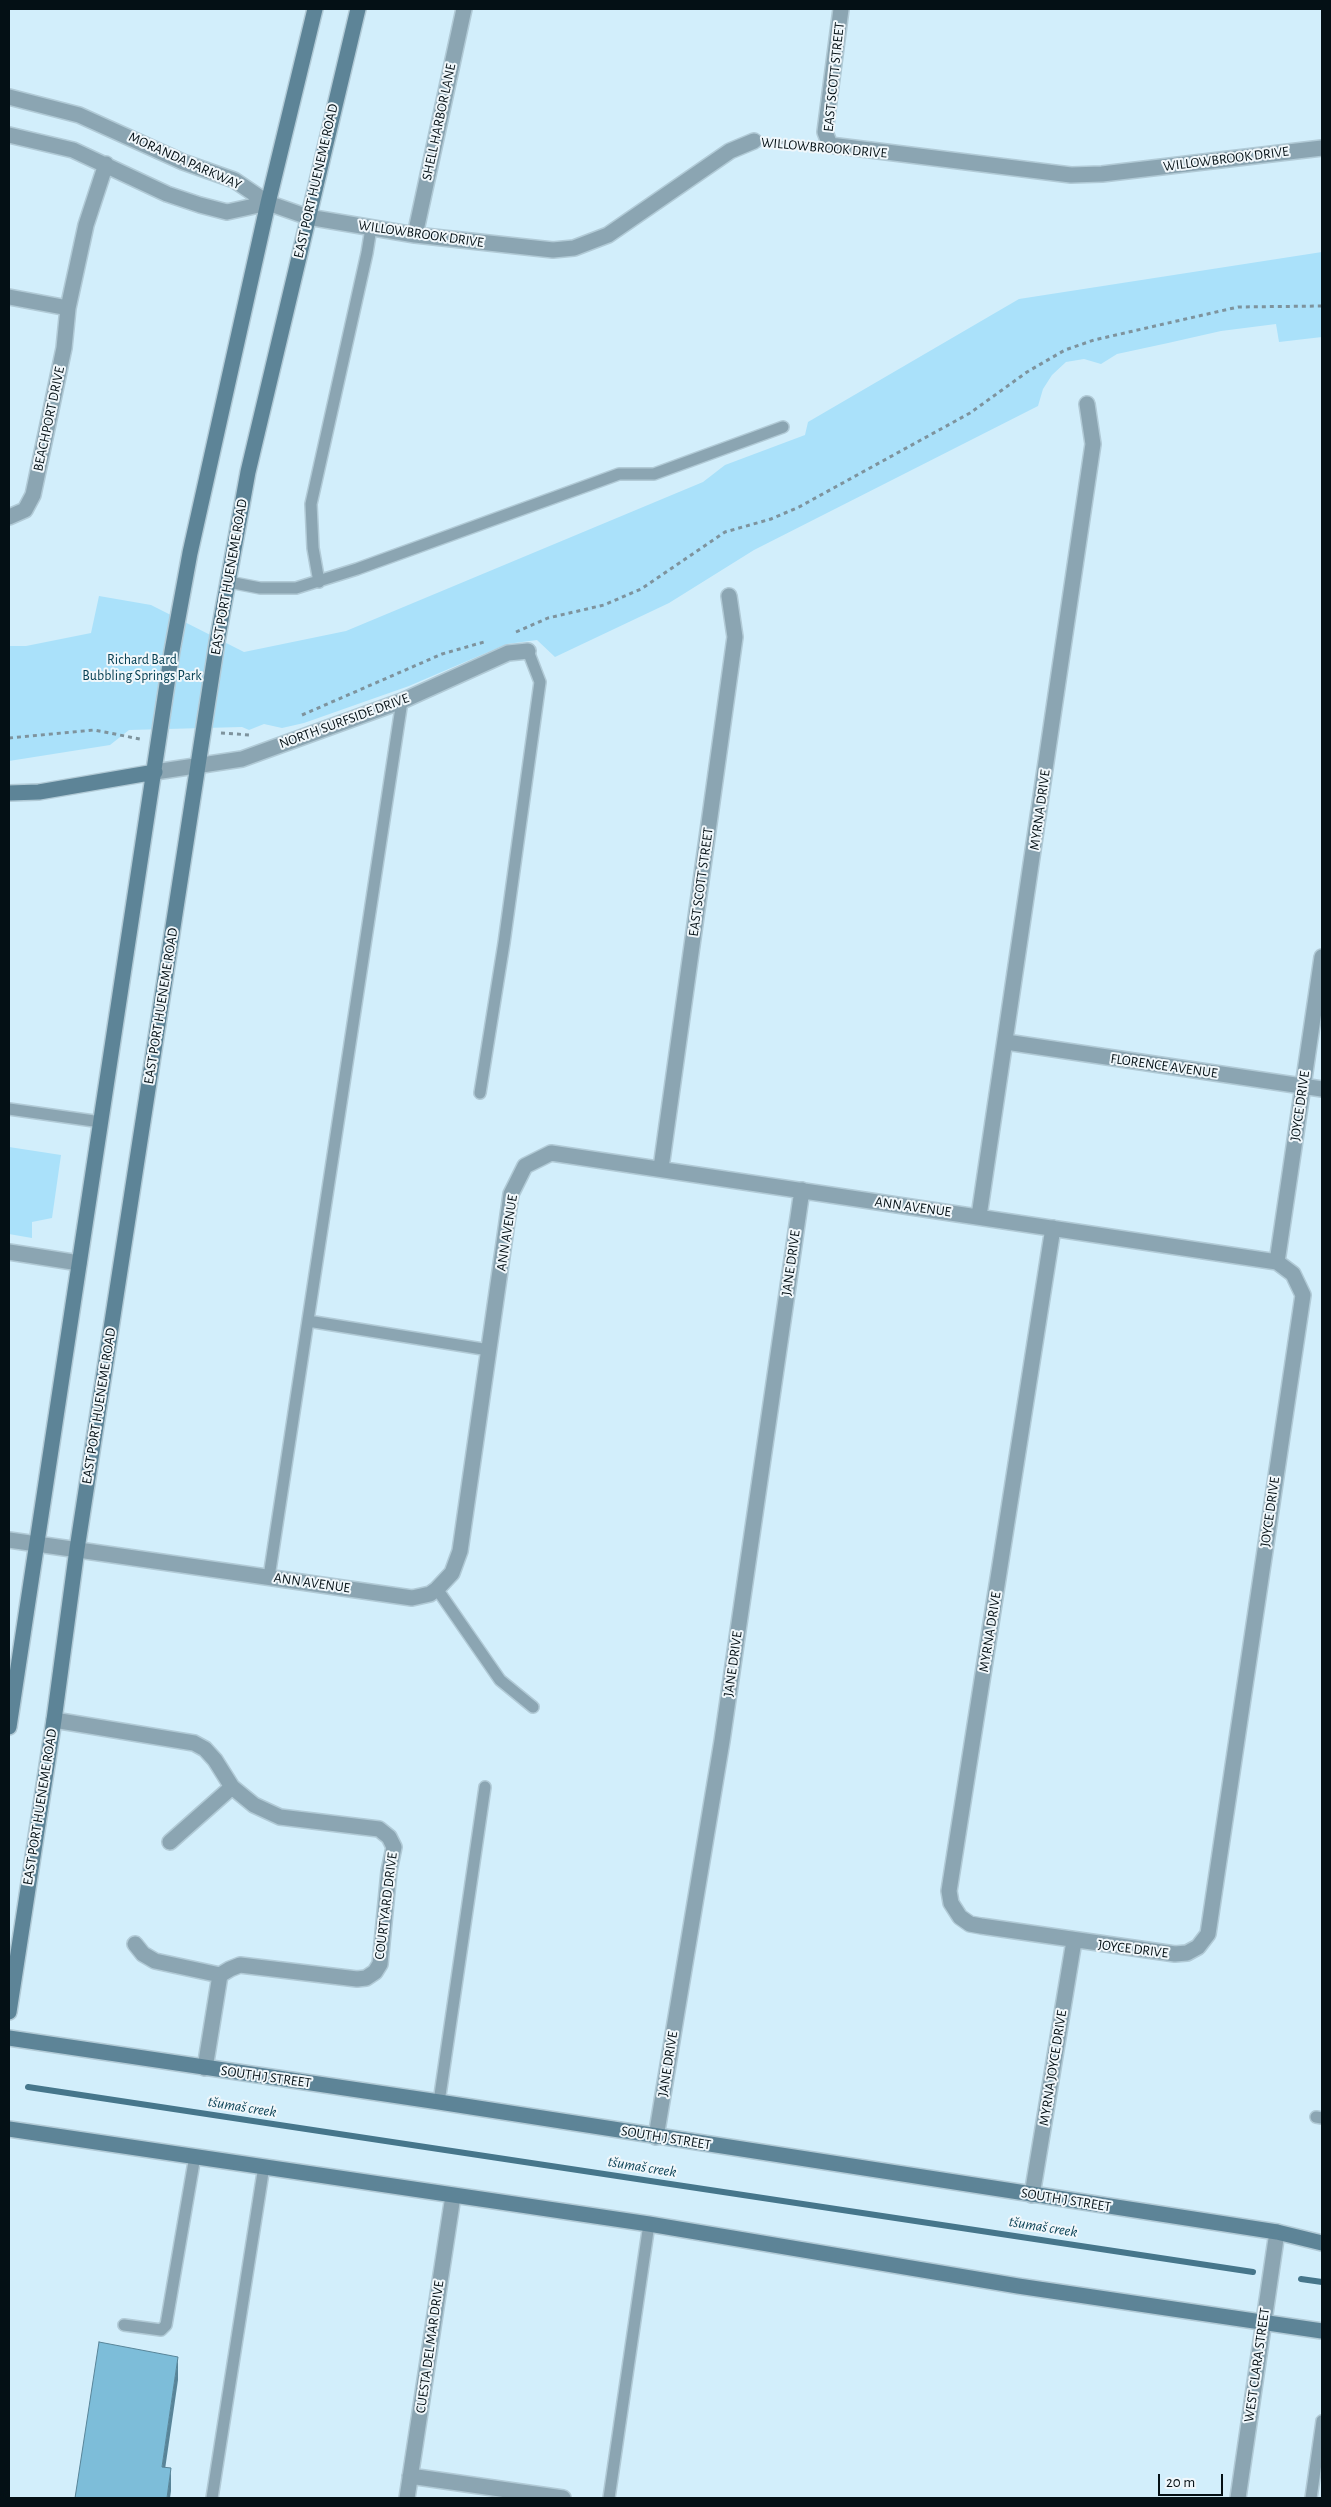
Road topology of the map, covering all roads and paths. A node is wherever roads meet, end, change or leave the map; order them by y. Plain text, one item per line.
1 (315, 9) edge
2 (358, 9) edge
3 (464, 9) edge
4 (841, 9) edge
5 (9, 97) edge
6 (9, 135) edge
7 (754, 141) joint
8 (830, 145) junction
9 (1322, 148) edge
10 (106, 164) junction
11 (268, 203) junction
12 (308, 217) junction
13 (371, 228) junction
14 (415, 235) junction
15 (9, 297) edge
16 (1322, 306) edge
17 (68, 308) junction
18 (1087, 404) dead end
19 (783, 428) dead end
20 (9, 517) edge
21 (229, 582) junction
22 (319, 582) junction
23 (729, 596) dead end
24 (514, 633) dead end
25 (487, 641) dead end
26 (528, 651) joint
27 (402, 701) junction
28 (296, 718) dead end
29 (233, 732) dead end
30 (255, 734) dead end
31 (9, 738) edge
32 (132, 739) dead end
33 (196, 767) junction
34 (155, 772) junction
35 (9, 794) edge
36 (1322, 957) edge
37 (1006, 1042) junction
38 (1303, 1086) junction
39 (1322, 1089) edge
40 (480, 1093) dead end
41 (9, 1109) edge
42 (101, 1122) junction
43 (661, 1168) junction
44 (802, 1190) junction
45 (979, 1216) junction
46 (1053, 1228) junction
47 (9, 1252) edge
48 (1277, 1262) junction
49 (79, 1263) junction
50 (308, 1321) junction
51 (489, 1350) junction
52 (9, 1540) edge
53 (37, 1543) junction
54 (77, 1549) junction
55 (269, 1577) junction
56 (437, 1589) junction
57 (533, 1707) dead end
58 (54, 1720) junction
59 (9, 1727) edge
60 (232, 1787) junction
61 (486, 1787) dead end
62 (170, 1842) dead end
63 (1074, 1941) junction
64 (135, 1944) dead end
65 (220, 1975) junction
66 (9, 2012) edge
67 (9, 2038) edge
68 (205, 2068) junction
69 (439, 2102) junction
70 (9, 2129) edge
71 (656, 2137) junction
72 (195, 2156) junction
73 (264, 2166) junction
74 (1032, 2195) junction
75 (453, 2196) junction
76 (649, 2224) junction
77 (1277, 2232) junction
78 (1322, 2244) edge
79 (1264, 2322) junction
80 (124, 2325) dead end
81 (1322, 2331) edge
82 (1322, 2422) edge
83 (410, 2476) junction
84 (212, 2498) edge
85 (407, 2498) edge
86 (563, 2498) edge
87 (609, 2498) edge
88 (1238, 2498) edge
89 (1311, 2498) edge

1 - 11 main road
2 - 12 main road, EAST PORT HUENEME ROAD
3 - 14 street, SHELL HARBOR LANE
4 - 8 street, EAST SCOTT STREET
5 - 11 street, MORANDA PARKWAY
6 - 10 street, MORANDA PARKWAY
7 - 8 path, WILLOWBROOK DRIVE
7 - 14 street, WILLOWBROOK DRIVE
8 - 9 street, WILLOWBROOK DRIVE
10 - 11 street, MORANDA PARKWAY
10 - 17 street, BEACHPORT DRIVE
11 - 12 street, WILLOWBROOK DRIVE
11 - 34 main road
12 - 13 street, WILLOWBROOK DRIVE
12 - 21 main road, EAST PORT HUENEME ROAD
13 - 14 street, WILLOWBROOK DRIVE
13 - 22 lane
15 - 17 street
16 - 24 path
17 - 20 street, BEACHPORT DRIVE
18 - 37 street, MYRNA DRIVE
19 - 22 lane
21 - 22 lane
21 - 33 main road, EAST PORT HUENEME ROAD
23 - 43 street, EAST SCOTT STREET
25 - 28 path
26 - 27 street, NORTH SURFSIDE DRIVE
26 - 40 lane
27 - 33 street, NORTH SURFSIDE DRIVE
27 - 50 lane
29 - 30 path
31 - 32 path
33 - 34 street, NORTH SURFSIDE DRIVE
33 - 54 main road, EAST PORT HUENEME ROAD
34 - 35 main road
34 - 42 main road
36 - 38 street, JOYCE DRIVE
37 - 38 street, FLORENCE AVENUE
37 - 45 street, MYRNA DRIVE
38 - 39 street, FLORENCE AVENUE
38 - 48 street, JOYCE DRIVE
41 - 42 lane
42 - 49 main road
43 - 44 street, ANN AVENUE
43 - 51 street, ANN AVENUE
44 - 45 street, ANN AVENUE
44 - 71 street, JANE DRIVE
45 - 46 street, ANN AVENUE
46 - 48 street, ANN AVENUE
46 - 63 street, MYRNA DRIVE
47 - 49 street
48 - 63 street, JOYCE DRIVE
49 - 53 main road
50 - 51 lane
50 - 55 lane
51 - 56 street, ANN AVENUE
52 - 53 street, ANN AVENUE
53 - 54 street, ANN AVENUE
53 - 59 main road
54 - 55 street, ANN AVENUE
54 - 58 main road, EAST PORT HUENEME ROAD
55 - 56 street, ANN AVENUE
56 - 57 lane
58 - 60 street, COURTYARD DRIVE
58 - 66 main road, EAST PORT HUENEME ROAD
60 - 62 street
60 - 65 street, COURTYARD DRIVE
61 - 69 lane
63 - 74 street, MYRNA JOYCE DRIVE
64 - 65 street
65 - 68 street
67 - 68 main road, SOUTH J STREET
68 - 69 main road, SOUTH J STREET
69 - 71 main road, SOUTH J STREET
70 - 72 main road
71 - 74 main road, SOUTH J STREET
72 - 73 main road
72 - 80 lane
73 - 75 main road
73 - 84 lane
74 - 77 main road, SOUTH J STREET
75 - 76 main road
75 - 83 street, CUESTA DEL MAR DRIVE
76 - 79 main road
76 - 87 lane
77 - 78 main road, SOUTH J STREET
77 - 79 street, WEST CLARA STREET
79 - 81 main road
79 - 88 street, WEST CLARA STREET
82 - 89 lane
83 - 85 street, CUESTA DEL MAR DRIVE
83 - 86 street

